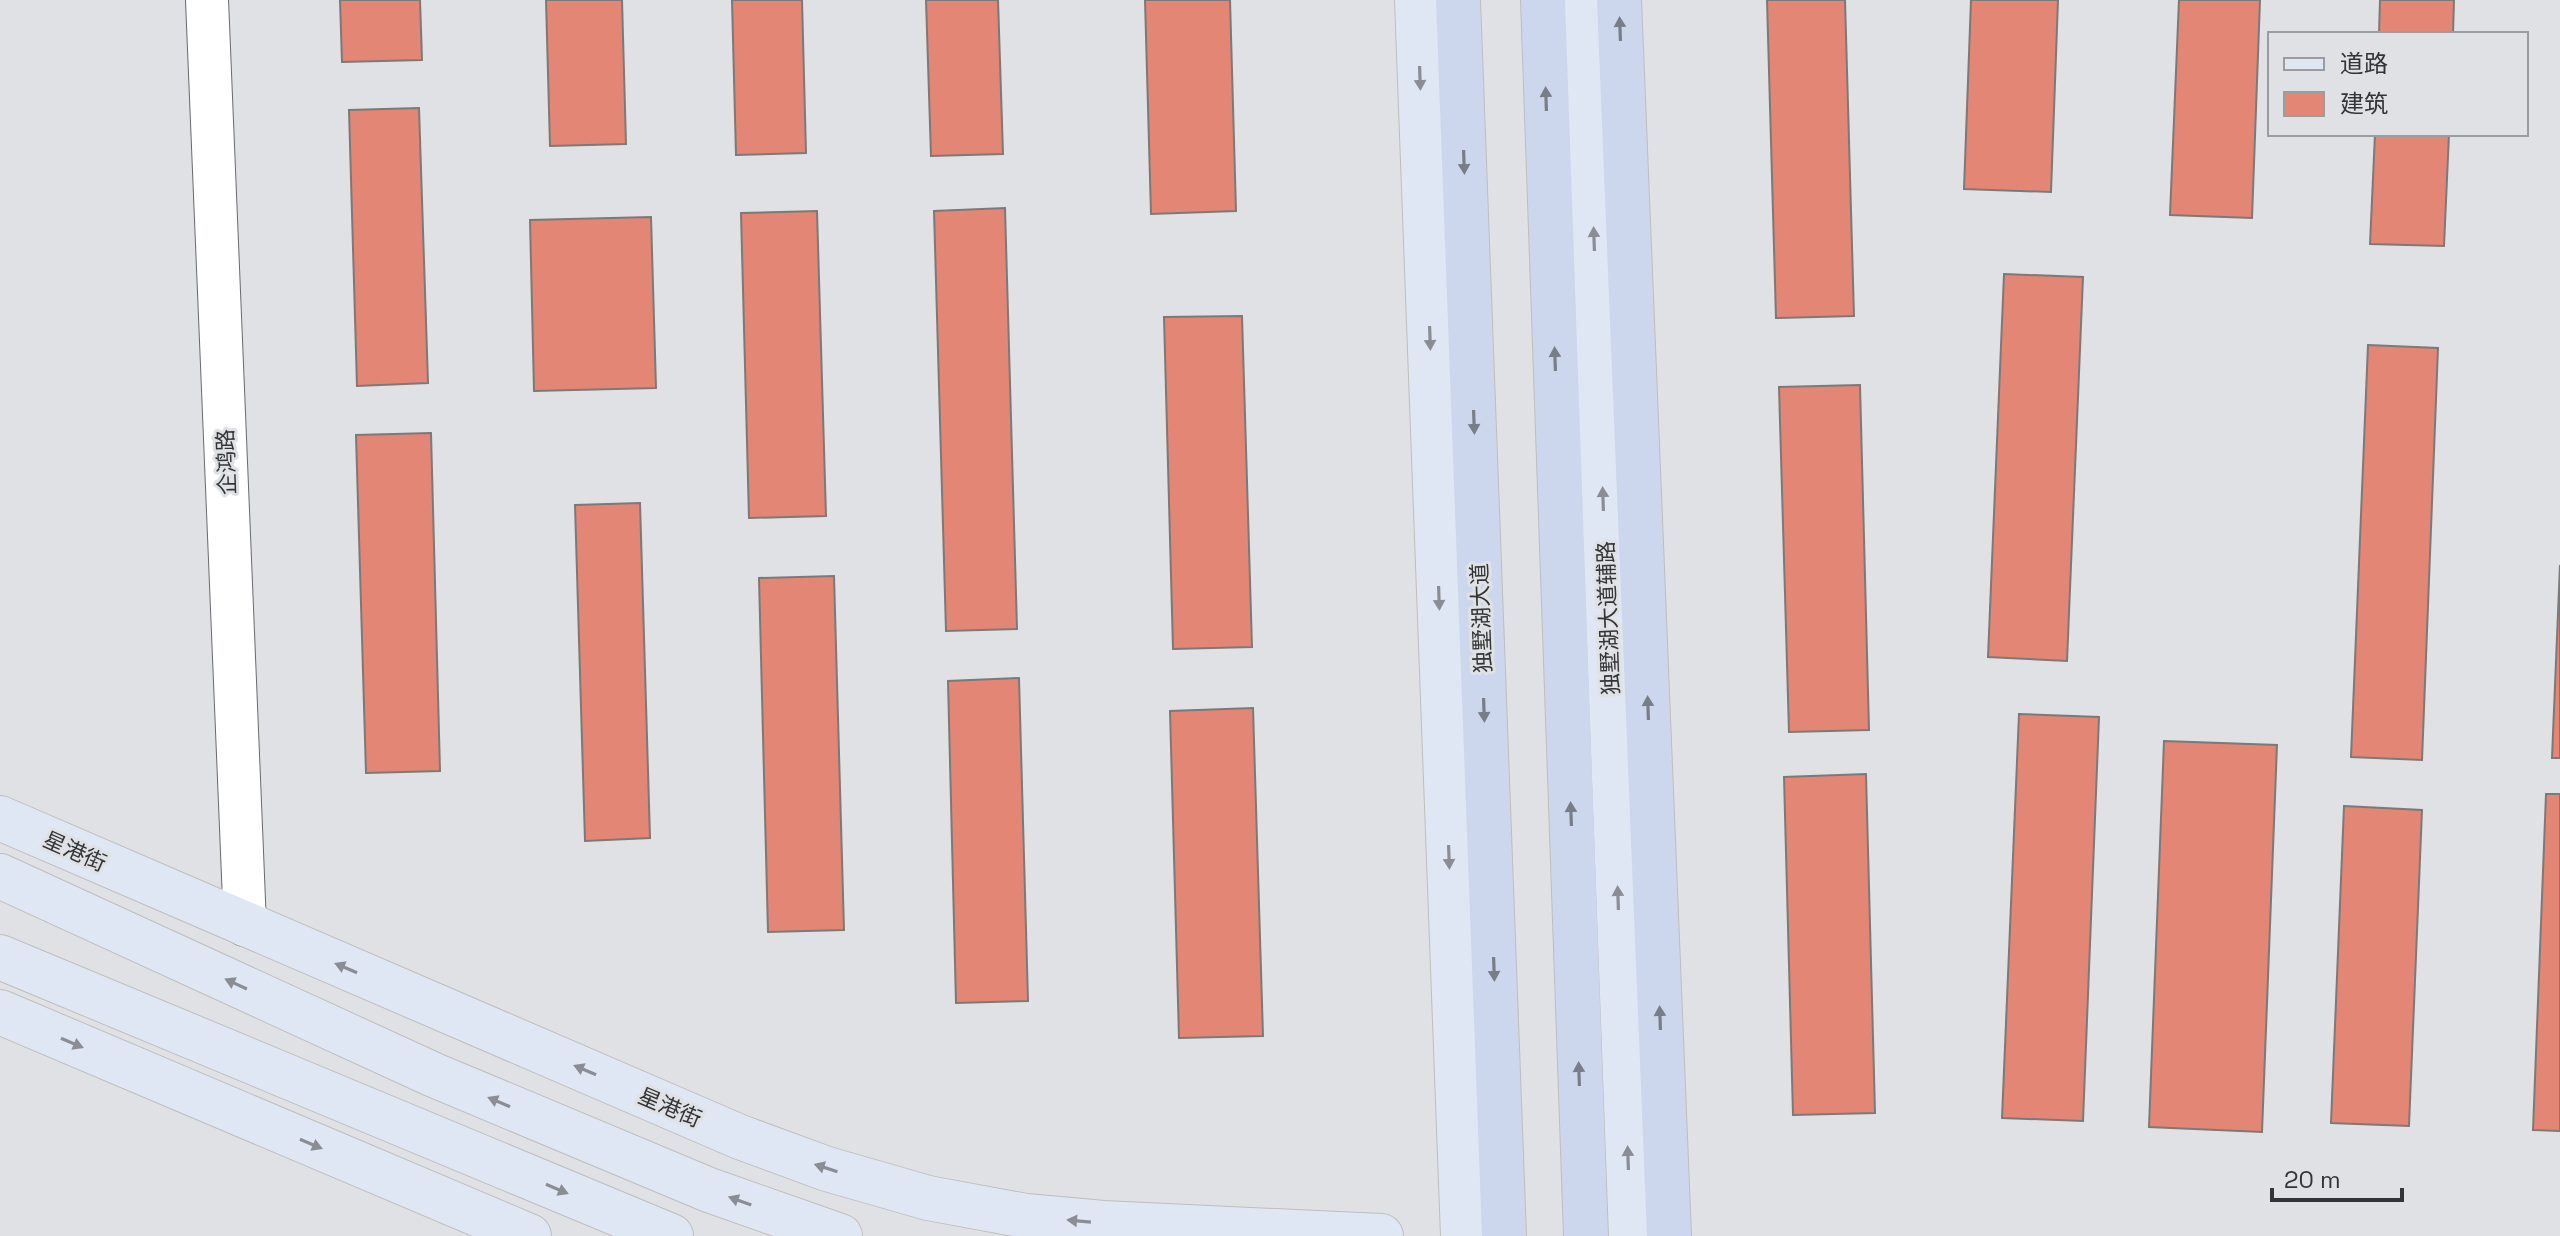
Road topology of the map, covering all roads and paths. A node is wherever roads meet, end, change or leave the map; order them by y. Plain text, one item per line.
1 (207, 0) edge
2 (1417, 0) edge
3 (1458, 0) edge
4 (1543, 0) edge
5 (1585, 0) edge
6 (1619, 0) edge
7 (0, 818) edge
8 (0, 876) edge
9 (245, 925) junction
10 (0, 957) edge
11 (0, 1012) edge
12 (529, 1236) edge
13 (671, 1236) edge
14 (840, 1236) edge
15 (1381, 1236) edge
16 (1463, 1236) edge
17 (1504, 1236) edge
18 (1586, 1236) edge
19 (1631, 1236) edge
20 (1669, 1236) edge

1 - 9 street, 企鸿路
2 -> 16 main road
3 -> 17 highway, 独墅湖大道
18 -> 4 highway
19 -> 5 main road, 独墅湖大道辅路
20 -> 6 highway
7 - 9 main road, 星港街
14 -> 8 main road
15 -> 9 main road, 星港街
10 -> 13 main road
11 -> 12 main road

